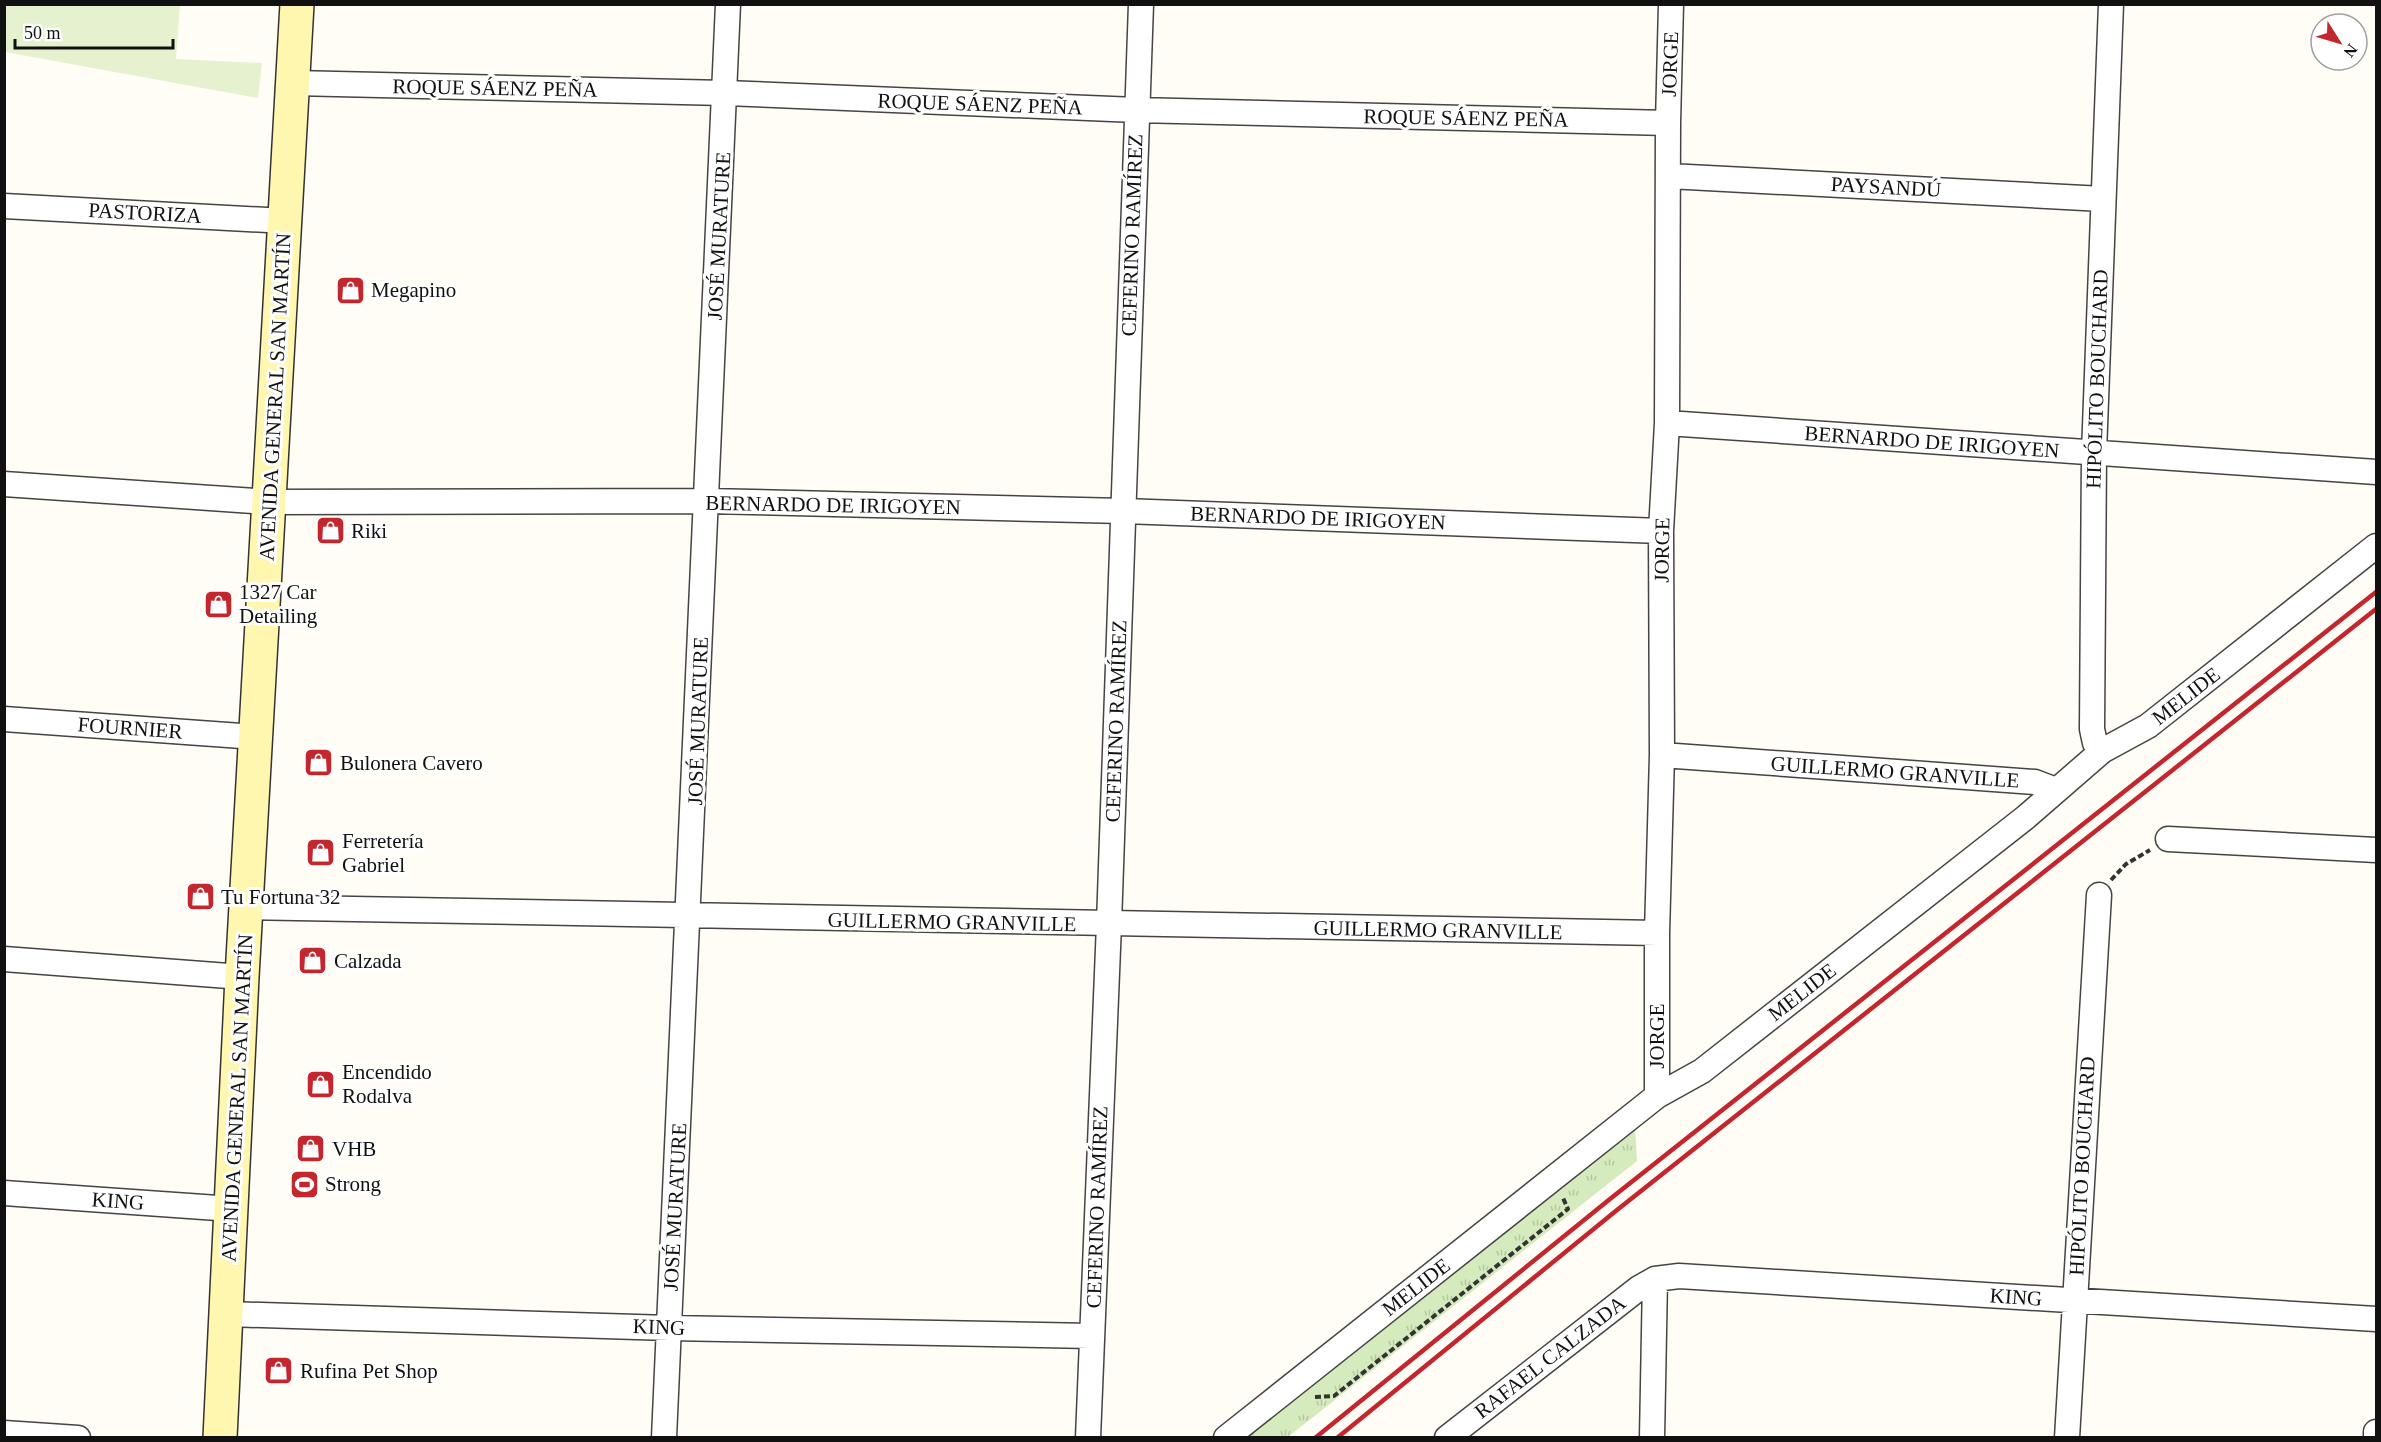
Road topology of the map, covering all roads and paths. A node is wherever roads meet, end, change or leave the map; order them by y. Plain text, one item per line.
1 (297, 4) edge
2 (728, 4) edge
3 (1140, 4) edge
4 (1671, 4) edge
5 (2111, 4) edge
6 (293, 83) junction
7 (725, 93) junction
8 (1136, 110) junction
9 (1668, 123) junction
10 (1669, 176) junction
11 (2103, 199) junction
12 (4, 206) edge
13 (285, 221) junction
14 (1666, 423) junction
15 (2094, 453) junction
16 (2376, 472) edge
17 (4, 484) edge
18 (707, 501) junction
19 (269, 502) junction
20 (1124, 511) junction
21 (1661, 531) junction
22 (2376, 546) edge
23 (4, 719) edge
24 (256, 737) junction
25 (2102, 751) junction
26 (1662, 755) junction
27 (2056, 790) junction
28 (2168, 838) joint
29 (2376, 850) edge
30 (2099, 895) joint
31 (247, 908) junction
32 (689, 917) junction
33 (1109, 924) junction
34 (1657, 933) junction
35 (4, 959) edge
36 (242, 977) junction
37 (1657, 1096) junction
38 (1572, 1190) dead end
39 (4, 1193) edge
40 (232, 1209) junction
41 (1655, 1279) junction
42 (2074, 1300) junction
43 (228, 1314) junction
44 (2376, 1319) edge
45 (669, 1328) junction
46 (1091, 1336) junction
47 (1312, 1397) dead end
48 (2376, 1432) edge
49 (4, 1433) edge
50 (78, 1437) edge
51 (220, 1437) edge
52 (664, 1437) edge
53 (1088, 1437) edge
54 (1226, 1437) edge
55 (1447, 1437) edge
56 (1652, 1437) edge
57 (2067, 1437) edge
58 (2376, 1437) edge

1 - 6 main road, AVENIDA GENERAL SAN MARTÍN
2 - 7 street, JOSÉ MURATURE
3 - 8 street, CEFERINO RAMÍREZ
4 - 9 street, JORGE
5 - 11 street, HIPÓLITO BOUCHARD
6 - 7 street, ROQUE SÁENZ PEÑA
6 - 13 main road, AVENIDA GENERAL SAN MARTÍN
7 - 8 street, ROQUE SÁENZ PEÑA
7 - 18 street, JOSÉ MURATURE
8 - 9 street, ROQUE SÁENZ PEÑA
8 - 20 street, CEFERINO RAMÍREZ
9 - 10 street, JORGE
10 - 11 street, PAYSANDÚ
10 - 14 street, JORGE
11 - 15 street, HIPÓLITO BOUCHARD
12 - 13 street, PASTORIZA
13 - 19 main road, AVENIDA GENERAL SAN MARTÍN
14 - 15 street, BERNARDO DE IRIGOYEN
14 - 21 street, JORGE
15 - 16 street, BERNARDO DE IRIGOYEN
15 - 25 street, HIPÓLITO BOUCHARD
17 - 19 street, BERNARDO DE IRIGOYEN
18 - 19 street, BERNARDO DE IRIGOYEN
18 - 20 street, BERNARDO DE IRIGOYEN
18 - 32 street, JOSÉ MURATURE
19 - 24 main road, AVENIDA GENERAL SAN MARTÍN
20 - 21 street, BERNARDO DE IRIGOYEN
20 - 33 street, CEFERINO RAMÍREZ
21 - 26 street, JORGE
22 - 25 street, MELIDE
23 - 24 street, FOURNIER
24 - 31 main road, AVENIDA GENERAL SAN MARTÍN
25 - 27 street, MELIDE
26 - 27 street, GUILLERMO GRANVILLE
26 - 34 street, JORGE
27 - 37 street, MELIDE
28 - 29 street
28 - 30 path
30 - 42 street, HIPÓLITO BOUCHARD
31 - 32 street, GUILLERMO GRANVILLE
31 - 36 main road, AVENIDA GENERAL SAN MARTÍN
32 - 33 street, GUILLERMO GRANVILLE
32 - 45 street, JOSÉ MURATURE
33 - 34 street, GUILLERMO GRANVILLE
33 - 46 street, CEFERINO RAMÍREZ
34 - 37 street, JORGE
35 - 36 street
36 - 40 main road, AVENIDA GENERAL SAN MARTÍN
37 - 54 street, MELIDE
38 - 47 path
39 - 40 street, KING
40 - 43 main road, AVENIDA GENERAL SAN MARTÍN
41 - 42 street, KING
41 - 55 street, RAFAEL CALZADA
41 - 56 street
42 - 44 street, KING
42 - 57 street, HIPÓLITO BOUCHARD
43 - 45 street, KING
43 - 51 main road, AVENIDA GENERAL SAN MARTÍN
45 - 46 street, KING
45 - 52 street, JOSÉ MURATURE
46 - 53 street, CEFERINO RAMÍREZ
48 - 58 street
49 - 50 street

